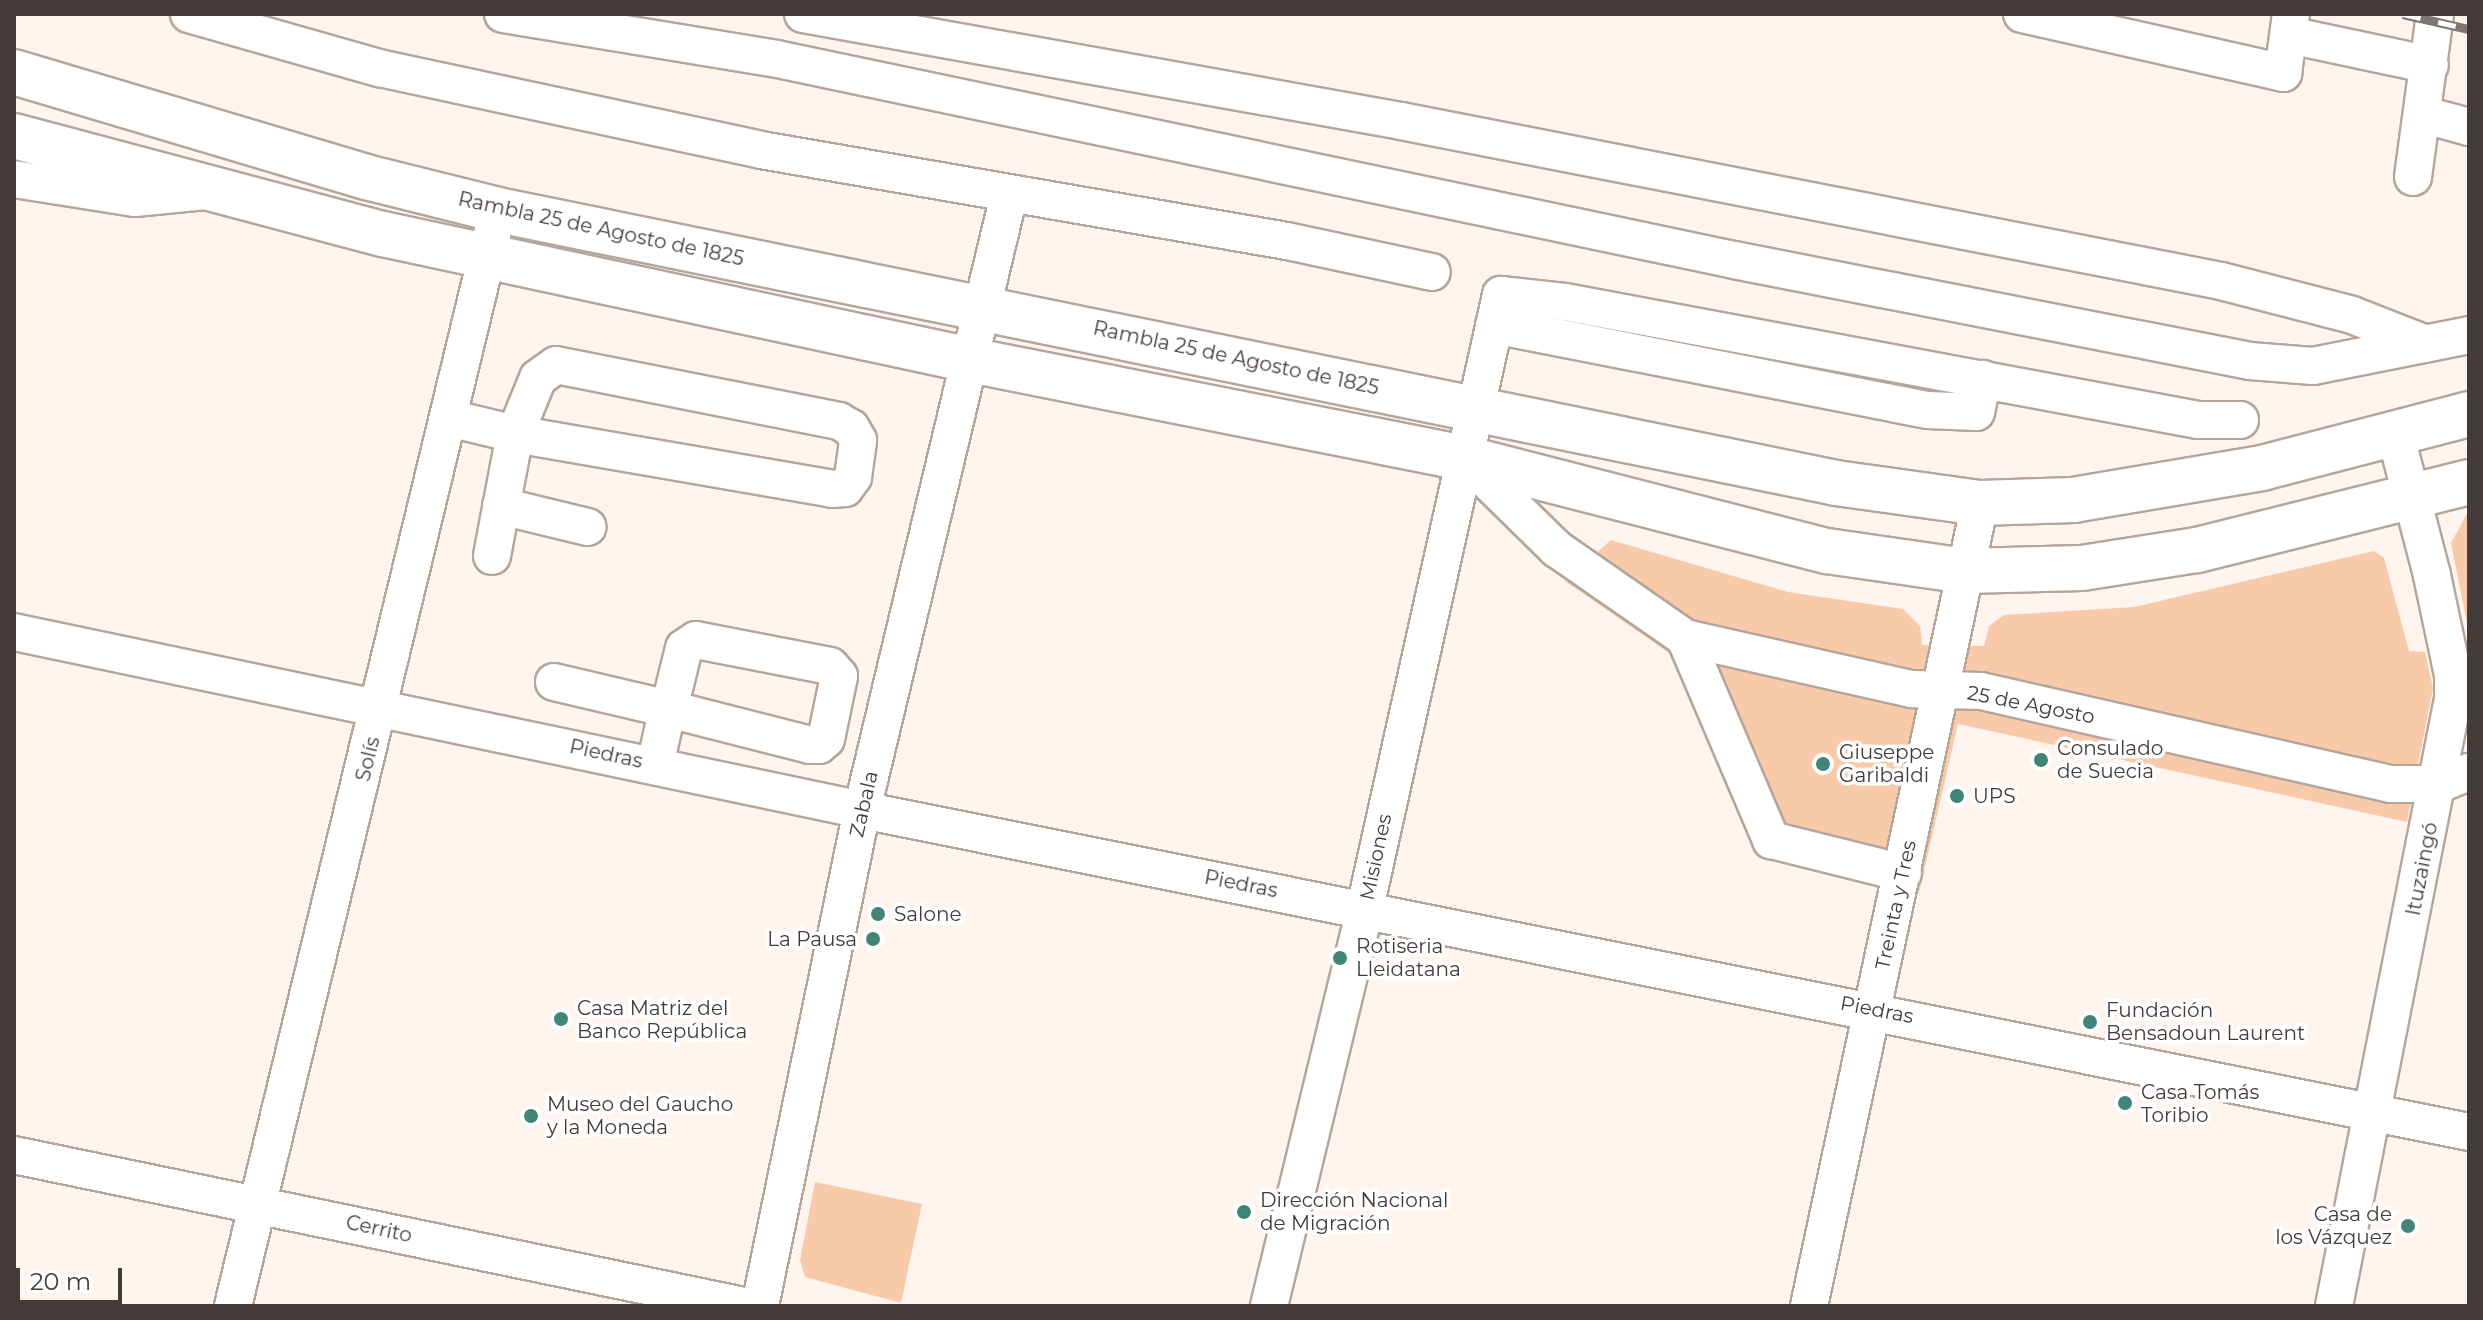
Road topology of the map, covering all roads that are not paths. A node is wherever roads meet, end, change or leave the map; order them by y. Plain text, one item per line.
1 (189, 14) edge
2 (503, 14) edge
3 (803, 14) edge
4 (2022, 14) edge
5 (2435, 14) edge
6 (552, 18) edge
7 (2290, 24) edge
8 (2430, 65) junction
9 (14, 72) edge
10 (2425, 115) junction
11 (2469, 127) edge
12 (14, 136) edge
13 (2413, 177) dead end
14 (14, 179) edge
15 (227, 188) junction
16 (1009, 195) junction
17 (498, 210) junction
18 (488, 256) junction
19 (1432, 272) dead end
20 (982, 306) junction
21 (2469, 335) edge
22 (2426, 344) junction
23 (970, 360) junction
24 (1474, 407) junction
25 (2469, 414) edge
26 (449, 418) junction
27 (2240, 420) dead end
28 (2395, 433) junction
29 (515, 434) junction
30 (1464, 458) junction
31 (2469, 482) edge
32 (2413, 495) junction
33 (1980, 503) junction
34 (501, 506) junction
35 (588, 527) dead end
36 (492, 556) dead end
37 (1966, 571) junction
38 (14, 632) edge
39 (1685, 638) junction
40 (554, 682) dead end
41 (1939, 691) junction
42 (381, 706) junction
43 (669, 709) junction
44 (655, 765) junction
45 (2454, 778) edge
46 (862, 810) junction
47 (1903, 873) junction
48 (1365, 908) junction
49 (1875, 1009) junction
50 (2373, 1112) junction
51 (2469, 1132) edge
52 (14, 1155) edge
53 (258, 1204) junction
54 (233, 1306) edge
55 (744, 1306) edge
56 (760, 1306) edge
57 (1269, 1306) edge
58 (1809, 1306) edge
59 (2334, 1306) edge

1 - 16 street
2 - 6 street
3 - 22 street
4 - 7 street
5 - 8 street
6 - 22 street
7 - 8 street
8 - 10 street
9 - 17 main road, Rambla 25 de Agosto de 1825
10 - 11 street
10 - 13 street
12 - 15 main road
14 - 15 street
15 - 18 main road
16 - 19 street
16 - 20 street, Zabala
17 - 18 street, Solís
17 - 20 main road, Rambla 25 de Agosto de 1825
18 - 23 main road
18 - 26 street, Solís
20 - 23 street, Zabala
20 - 24 main road, Rambla 25 de Agosto de 1825
21 - 22 street
23 - 30 main road
23 - 46 street, Zabala
24 - 27 street, Misiones
24 - 30 street, Misiones
24 - 33 main road, Rambla 25 de Agosto de 1825
25 - 28 main road, Rambla 25 de Agosto de 1825
26 - 29 street
26 - 42 street, Solís
28 - 32 street, Ituzaingó
28 - 33 main road, Rambla 25 de Agosto de 1825
29 - 29 street
29 - 34 street
30 - 37 main road
30 - 39 street, 25 de Agosto
30 - 48 street, Misiones
31 - 32 main road
32 - 37 main road
32 - 45 street, Ituzaingó
33 - 37 street, Treinta y Tres
34 - 35 street
34 - 36 street
37 - 41 street, Treinta y Tres
38 - 42 street, Piedras
39 - 41 street, 25 de Agosto
39 - 47 street
40 - 43 street
41 - 45 street, 25 de Agosto
41 - 47 street, Treinta y Tres
42 - 44 street, Piedras
42 - 53 street, Solís
43 - 43 street
43 - 44 street
44 - 46 street, Piedras
45 - 50 street, Ituzaingó
46 - 48 street, Piedras
46 - 56 street, Zabala
47 - 49 street, Treinta y Tres
48 - 49 street, Piedras
48 - 57 street, Misiones
49 - 50 street, Piedras
49 - 58 street, Treinta y Tres
50 - 51 street, Piedras
50 - 59 street, Ituzaingó
52 - 53 street, Cerrito
53 - 54 street, Solís
53 - 55 street, Cerrito

